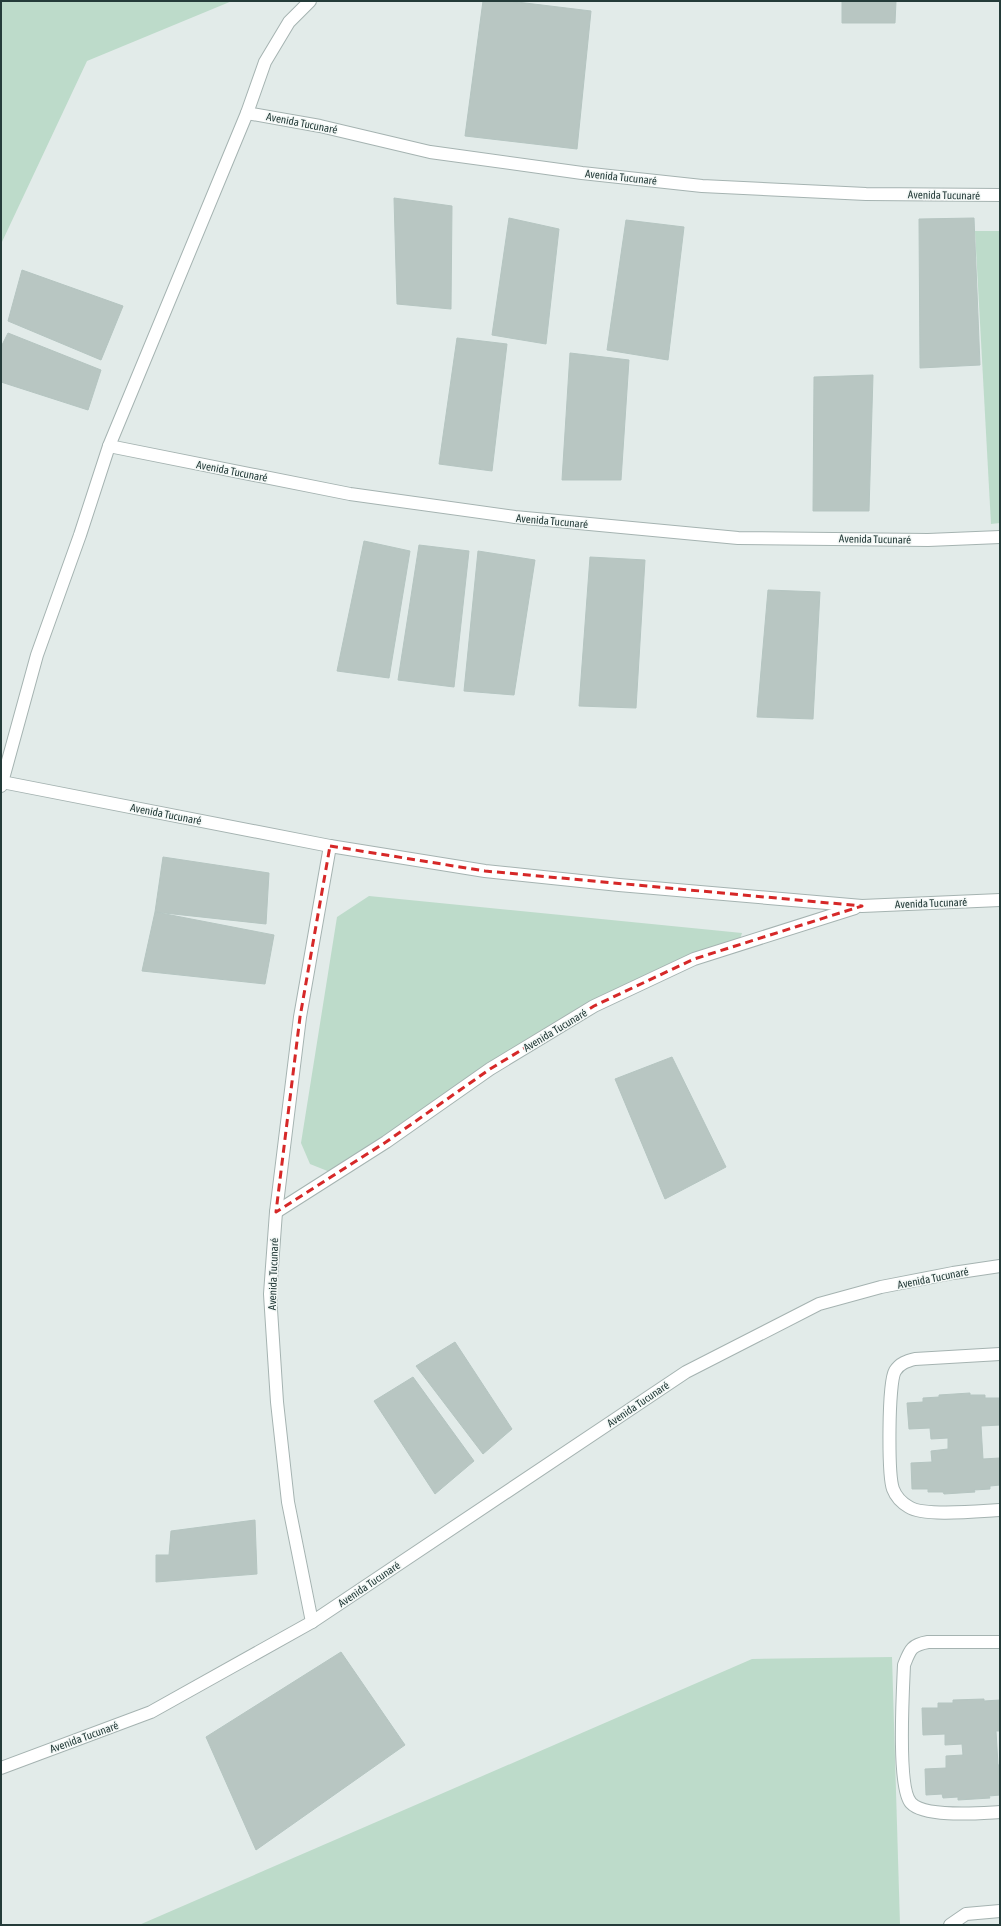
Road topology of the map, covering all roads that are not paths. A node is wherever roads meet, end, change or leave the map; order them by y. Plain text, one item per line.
1 (310, 1) edge
2 (247, 113) junction
3 (1000, 195) edge
4 (109, 446) junction
5 (1000, 537) edge
6 (2, 784) edge
7 (330, 846) junction
8 (1000, 900) edge
9 (862, 906) junction
10 (276, 1212) junction
11 (1000, 1266) edge
12 (1000, 1354) edge
13 (1000, 1510) edge
14 (312, 1622) junction
15 (1000, 1642) edge
16 (1, 1768) edge
17 (1000, 1812) edge
18 (1000, 1911) edge
19 (950, 1925) edge

1 - 2 street, Avenida Tucunaré
2 - 3 street, Avenida Tucunaré
2 - 4 street, Avenida Tucunaré
4 - 5 street, Avenida Tucunaré
4 - 6 street, Avenida Tucunaré
6 - 7 street, Avenida Tucunaré
7 - 9 street, Avenida Tucunaré
7 - 10 street, Avenida Tucunaré
8 - 9 street, Avenida Tucunaré
9 - 10 street, Avenida Tucunaré
10 - 14 street, Avenida Tucunaré
11 - 14 street, Avenida Tucunaré
12 - 13 street
14 - 16 street, Avenida Tucunaré
15 - 17 street
18 - 19 street

